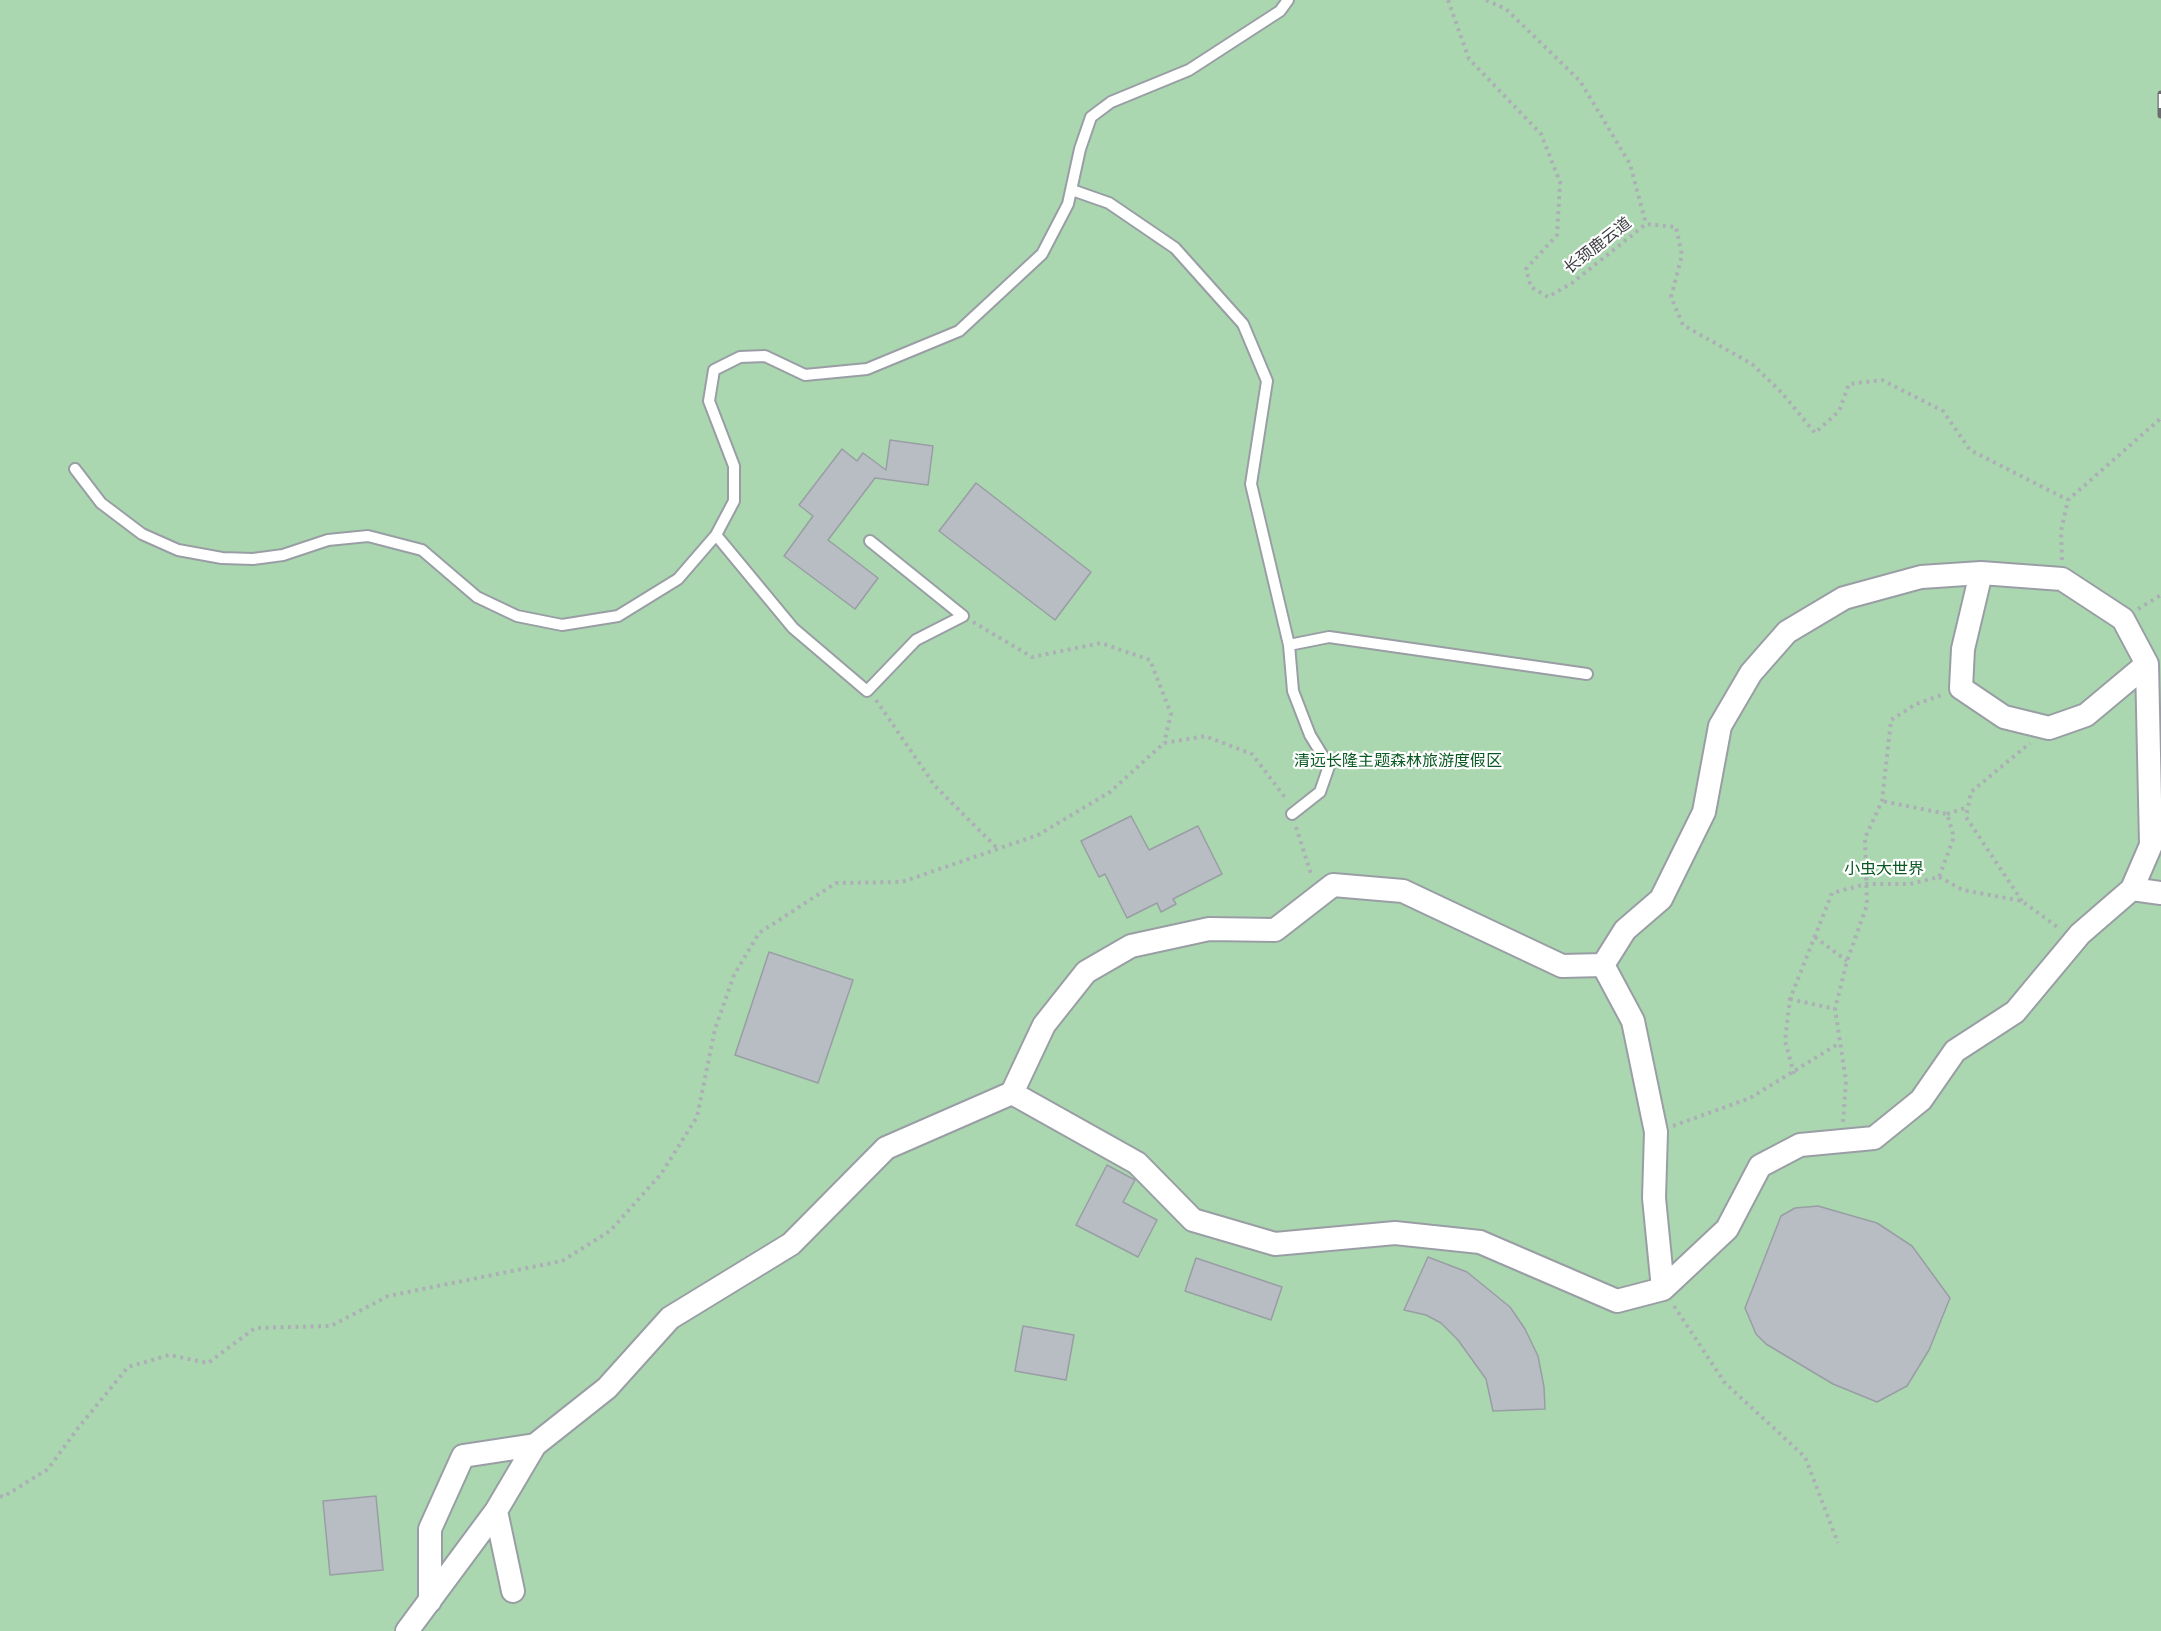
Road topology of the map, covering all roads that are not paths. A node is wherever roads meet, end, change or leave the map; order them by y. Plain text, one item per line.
1 (1288, 0) edge
2 (1071, 190) junction
3 (75, 469) dead end
4 (716, 535) junction
5 (870, 541) dead end
6 (1981, 573) junction
7 (1289, 645) junction
8 (2147, 664) junction
9 (1587, 674) dead end
10 (1292, 814) road end
11 (2132, 889) junction
12 (2161, 893) edge
13 (1603, 965) junction
14 (1012, 1093) junction
15 (1663, 1289) junction
16 (535, 1445) junction
17 (496, 1511) junction
18 (513, 1591) dead end
19 (430, 1601) junction
20 (407, 1631) edge

1 - 2 lane
2 - 4 lane
2 - 7 lane
3 - 4 lane
4 - 5 lane
6 - 8 street
6 - 8 street
6 - 13 street
7 - 9 lane
7 - 10 lane
8 - 11 street
11 - 12 street
11 - 15 street
13 - 14 street
13 - 15 street
14 - 15 street
14 - 16 street
16 - 17 street
16 - 19 street
17 - 18 street
17 - 19 street
19 - 20 street

